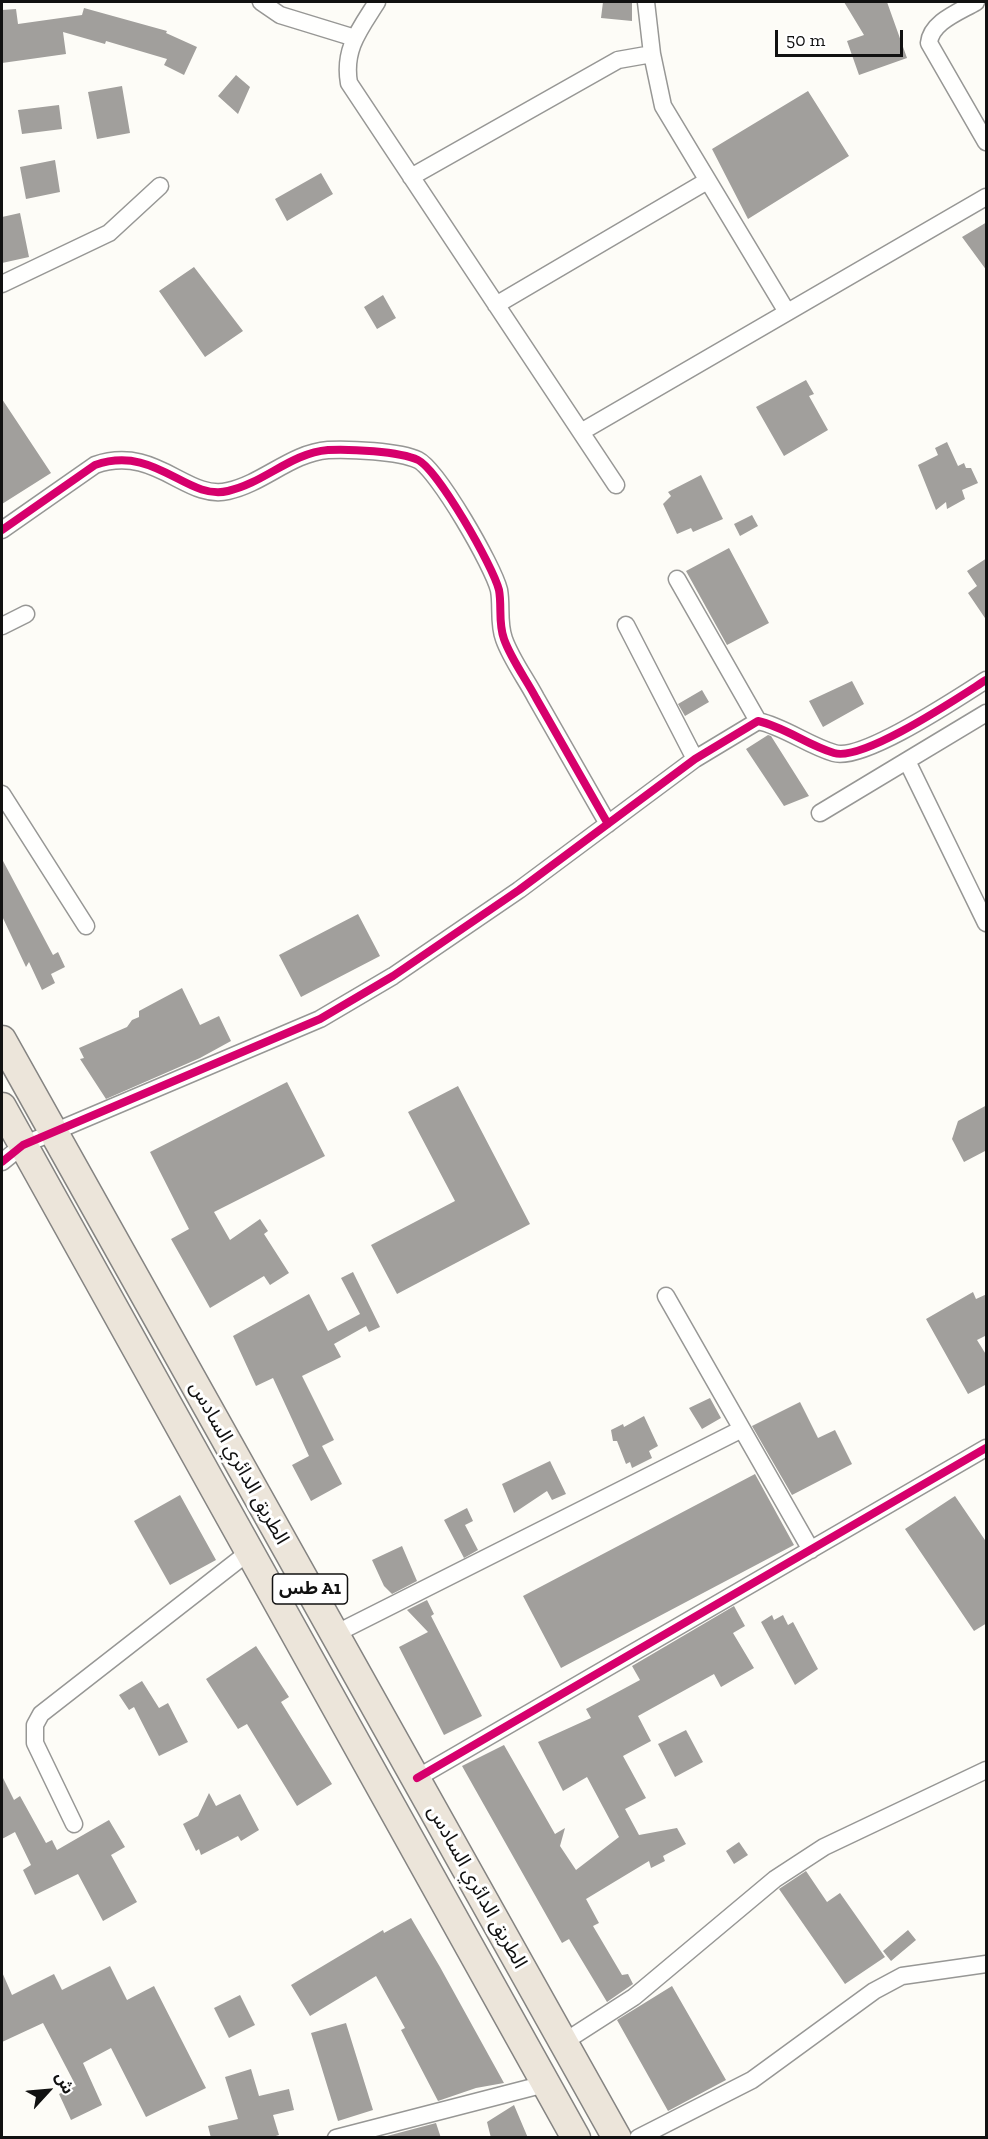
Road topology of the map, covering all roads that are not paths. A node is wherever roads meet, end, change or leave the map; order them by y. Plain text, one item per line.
1 (261, 2) edge
2 (378, 2) edge
3 (646, 2) edge
4 (976, 2) edge
5 (355, 38) junction
6 (652, 54) junction
7 (987, 142) edge
8 (411, 177) junction
9 (707, 181) junction
10 (160, 186) dead end
11 (987, 197) edge
12 (2, 284) edge
13 (496, 305) junction
14 (787, 312) junction
15 (580, 432) junction
16 (616, 485) dead end
17 (2, 530) edge
18 (676, 579) dead end
19 (26, 614) dead end
20 (626, 625) dead end
21 (2, 626) edge
22 (987, 680) edge
23 (987, 713) edge
24 (758, 721) junction
25 (695, 759) junction
26 (907, 761) junction
27 (2, 794) edge
28 (820, 813) dead end
29 (608, 824) junction
30 (987, 923) edge
31 (86, 926) dead end
32 (2, 1040) edge
33 (2, 1107) edge
34 (53, 1132) junction
35 (12, 1153) edge
36 (666, 1296) dead end
37 (742, 1429) junction
38 (987, 1448) edge
39 (811, 1550) junction
40 (250, 1551) junction
41 (335, 1634) junction
42 (987, 1770) edge
43 (417, 1778) junction
44 (74, 1824) dead end
45 (987, 1964) edge
46 (546, 2009) junction
47 (516, 2027) junction
48 (564, 2042) junction
49 (545, 2084) junction
50 (336, 2138) edge
51 (576, 2138) edge
52 (617, 2138) edge
53 (638, 2138) edge

1 - 5 street
2 - 5 street
3 - 6 street
4 - 7 street
5 - 8 street
6 - 8 street
6 - 9 street
8 - 13 street
9 - 13 street
9 - 14 street
10 - 12 street
11 - 14 street
13 - 15 street
14 - 15 street
15 - 16 street
17 - 29 street
18 - 24 street
19 - 21 street
20 - 25 street
22 - 24 street
23 - 26 street
24 - 25 street
25 - 29 street
26 - 28 street
26 - 30 street
27 - 31 street
29 - 34 street
32 - 34 highway, الطريق الدائري السادس / طس A1
33 - 35 highway, الطريق الدائري السادس / طس A1
34 - 35 street
34 - 41 highway, الطريق الدائري السادس / طس A1
35 - 40 highway, الطريق الدائري السادس / طس A1
36 - 37 street
37 - 39 street
37 - 41 street
38 - 39 street
39 - 43 street
40 - 44 street
40 - 47 highway, الطريق الدائري السادس / طس A1
41 - 43 highway, الطريق الدائري السادس / طس A1
42 - 48 street
43 - 46 highway, الطريق الدائري السادس / طس A1
45 - 53 street
46 - 47 highway
46 - 48 highway, الطريق الدائري السادس / طس A1
47 - 49 highway, الطريق الدائري السادس / طس A1
48 - 52 highway, الطريق الدائري السادس / طس A1
49 - 50 street
49 - 51 highway, الطريق الدائري السادس / طس A1

